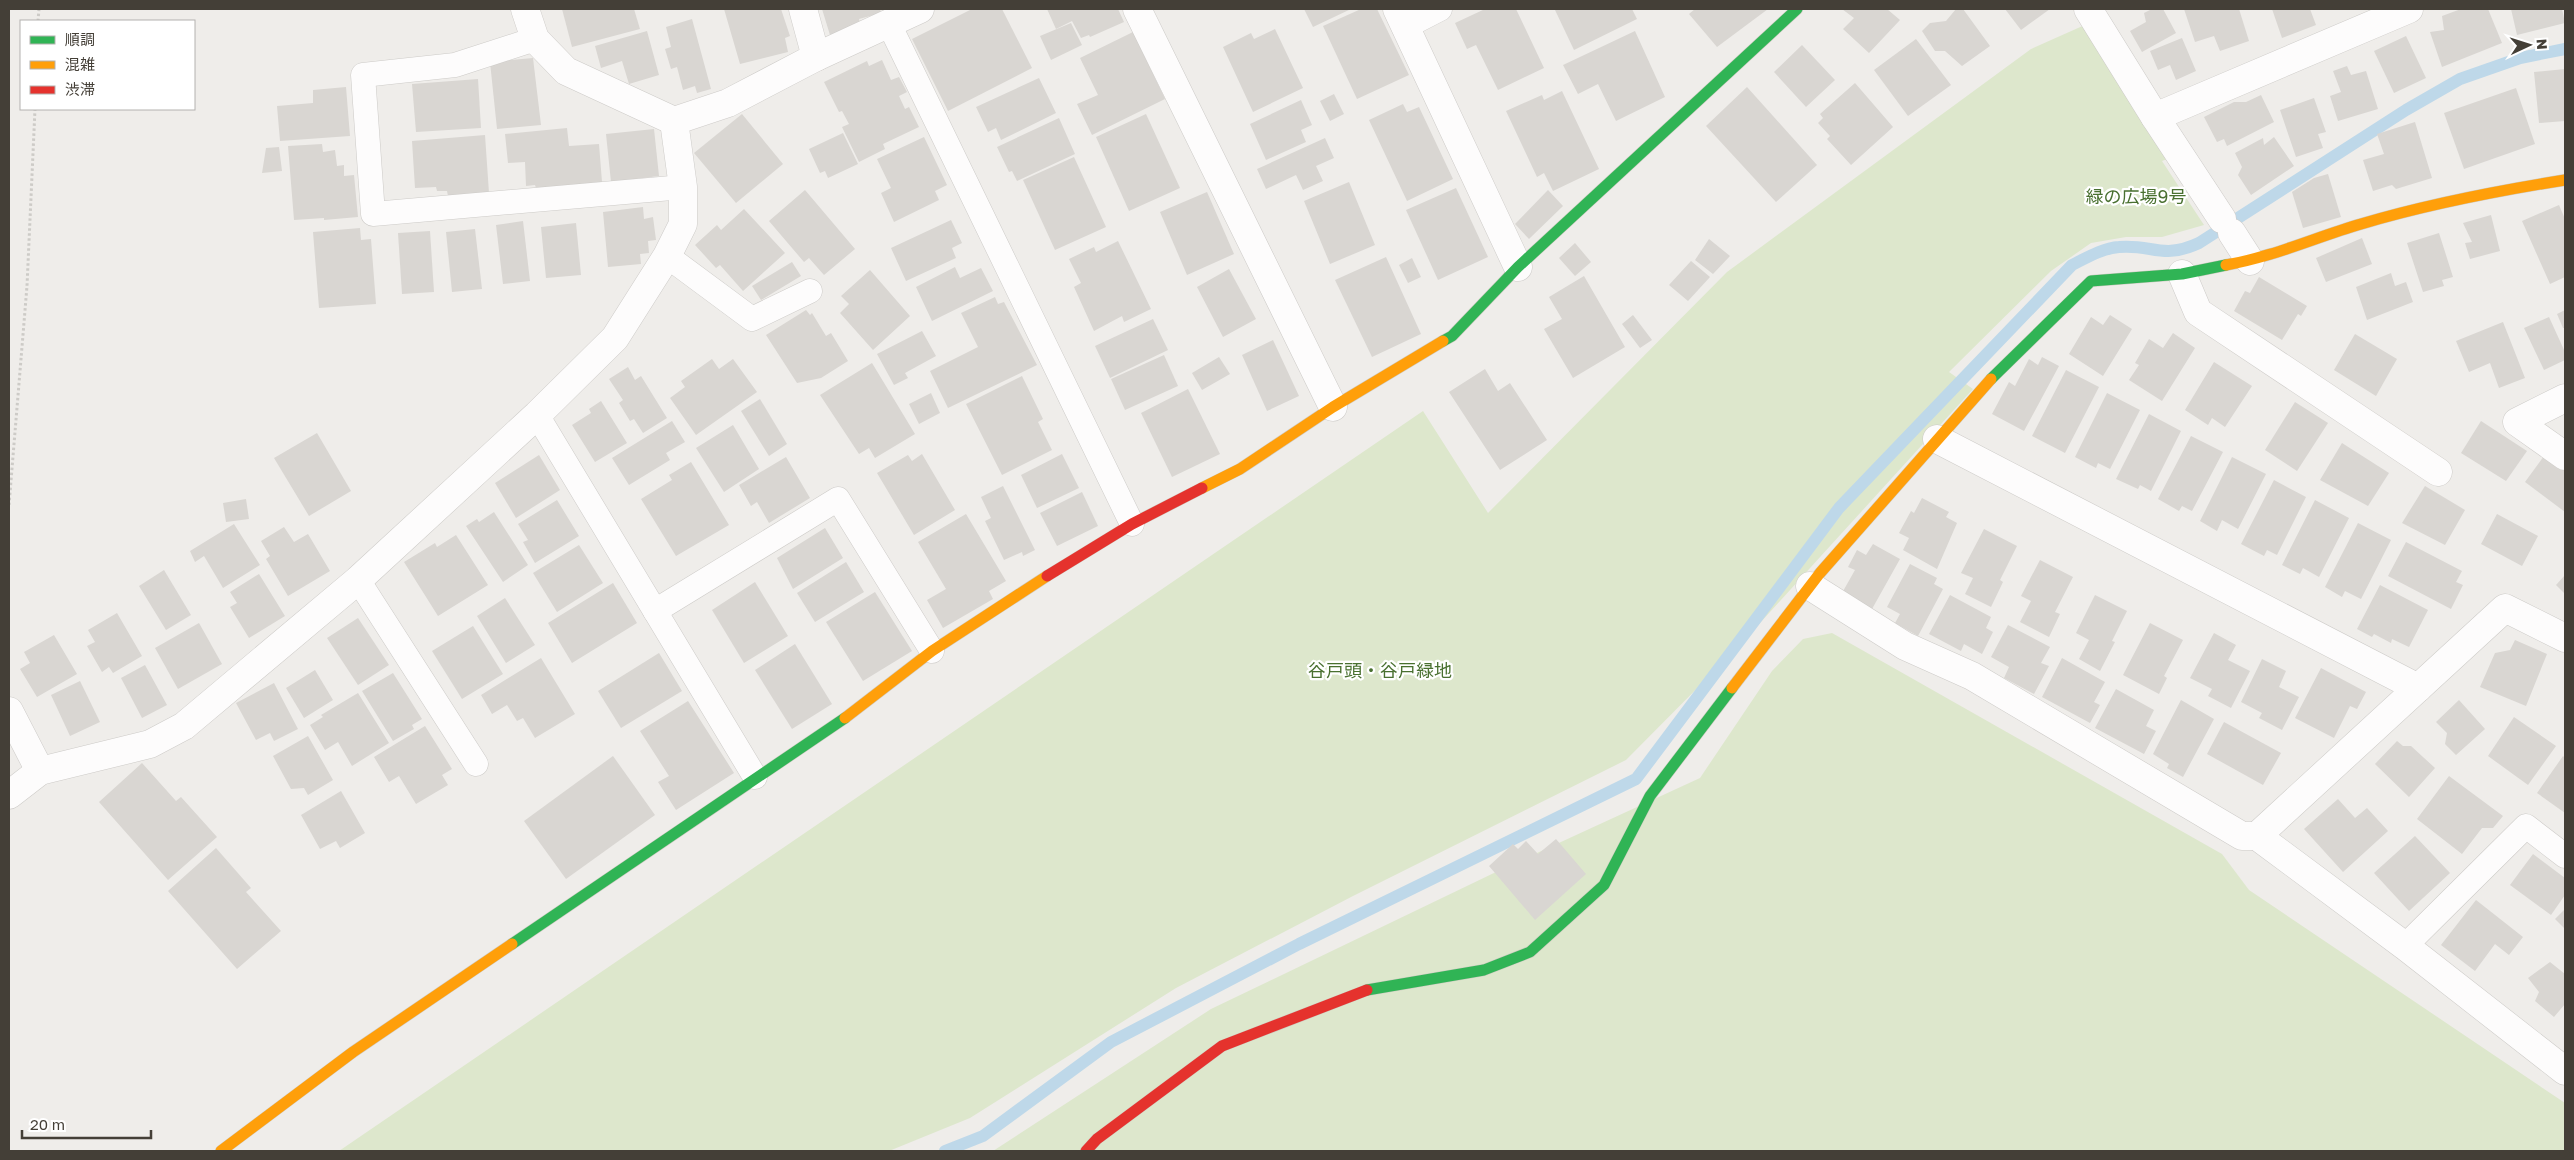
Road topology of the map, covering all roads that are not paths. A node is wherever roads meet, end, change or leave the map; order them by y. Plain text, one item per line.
1 (525, 9) edge
2 (803, 9) edge
3 (920, 9) edge
4 (1137, 9) edge
5 (1440, 9) edge
6 (1797, 9) edge
7 (2088, 9) edge
8 (2409, 9) edge
9 (1401, 18) edge
10 (888, 24) junction
11 (535, 39) junction
12 (816, 57) junction
13 (2155, 117) junction
14 (674, 121) junction
15 (2565, 180) edge
16 (683, 186) junction
17 (667, 256) junction
18 (2250, 261) junction
19 (1518, 268) junction
20 (2182, 274) junction
21 (810, 290) dead end
22 (2565, 398) edge
23 (1333, 408) junction
24 (537, 416) junction
25 (1937, 439) junction
26 (2565, 456) edge
27 (2438, 472) dead end
28 (1132, 524) junction
29 (358, 580) junction
30 (1810, 586) junction
31 (655, 611) junction
32 (2565, 638) edge
33 (932, 651) junction
34 (2418, 688) junction
35 (9, 711) edge
36 (476, 764) dead end
37 (40, 771) junction
38 (755, 776) junction
39 (9, 795) edge
40 (2257, 836) junction
41 (2565, 856) edge
42 (2405, 946) junction
43 (2565, 1071) edge
44 (220, 1151) edge
45 (1086, 1151) edge

1 - 11 street
2 - 12 street
3 - 10 street
4 - 23 street
5 - 9 lane
6 - 19 street
7 - 13 street
8 - 13 street
9 - 19 street
10 - 12 street
10 - 28 lane
11 - 14 street
11 - 16 lane
12 - 14 street
13 - 18 street
14 - 16 street
15 - 18 street
16 - 17 street
17 - 21 lane
17 - 24 street
18 - 20 street
19 - 23 street
20 - 25 street
20 - 27 street
22 - 26 street
23 - 28 street
24 - 29 street
24 - 31 lane
25 - 30 street
25 - 34 street
28 - 33 street
29 - 36 lane
29 - 37 street
30 - 40 street
30 - 45 street
31 - 33 lane
31 - 38 lane
32 - 34 street
33 - 38 street
34 - 40 street
35 - 37 street
37 - 39 street
38 - 44 street
40 - 42 street
41 - 42 lane
42 - 43 street

